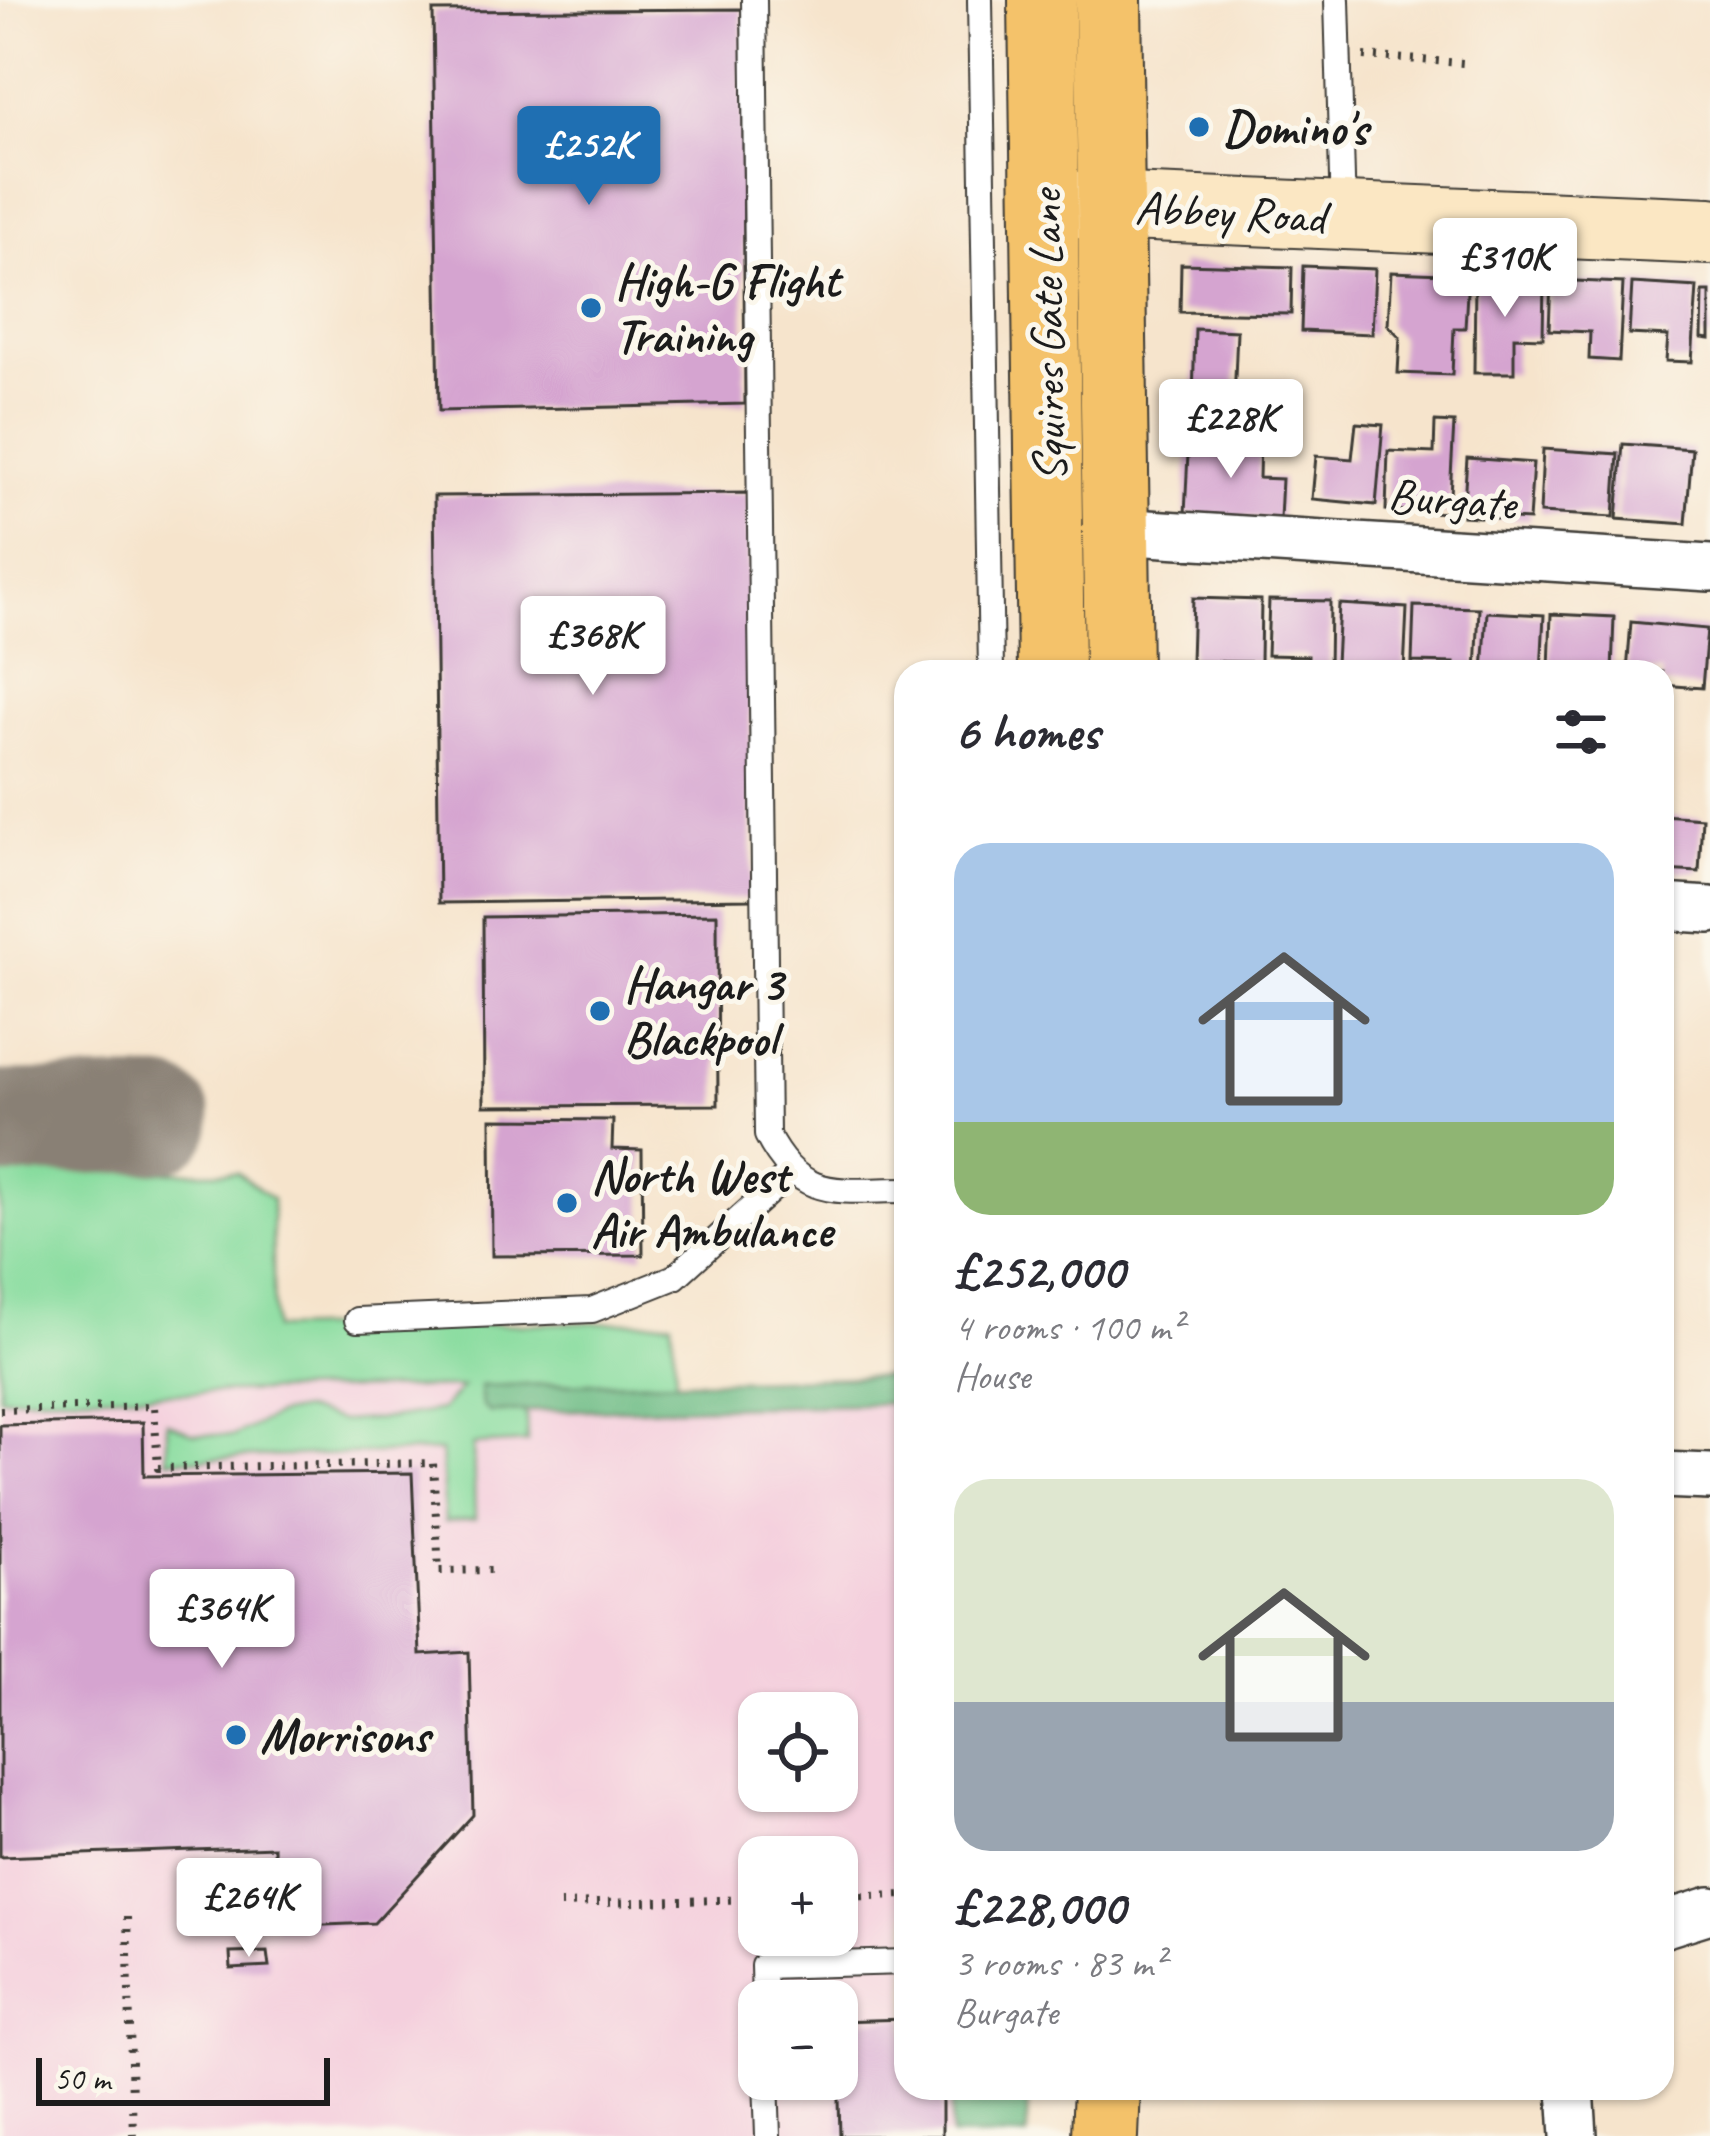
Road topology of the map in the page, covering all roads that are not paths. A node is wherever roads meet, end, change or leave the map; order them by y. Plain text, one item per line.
1 (754, 0) edge
2 (980, 0) edge
3 (1042, 0) edge
4 (1108, 0) edge
5 (1337, 0) edge
6 (1045, 204) junction
7 (1110, 204) junction
8 (1342, 216) junction
9 (1710, 231) edge
10 (1116, 531) junction
11 (1710, 568) edge
12 (992, 660) edge
13 (1051, 660) edge
14 (1118, 660) edge
15 (1674, 908) edge
16 (1710, 910) edge
17 (790, 1173) junction
18 (894, 1190) edge
19 (357, 1320) dead end
20 (1674, 1476) edge
21 (1710, 1477) edge
22 (1710, 1910) edge
23 (1674, 1921) edge
24 (894, 1963) edge
25 (763, 1980) edge
26 (767, 2100) edge
27 (1062, 2100) edge
28 (1106, 2100) edge
29 (1140, 2100) edge
30 (1572, 2100) edge
31 (768, 2136) edge
32 (1061, 2136) edge
33 (1105, 2136) edge
34 (1141, 2136) edge
35 (1574, 2136) edge

1 - 17 lane
2 - 12 lane
3 - 6 main road, Squires Gate Lane
4 - 7 main road, Squires Gate Lane
5 - 8 lane
6 - 7 street, Abbey Road
6 - 13 main road, Squires Gate Lane
7 - 8 street, Abbey Road
7 - 10 main road, Squires Gate Lane
8 - 9 street, Abbey Road
10 - 11 street, Burgate
10 - 14 main road, Squires Gate Lane
15 - 16 street
17 - 18 lane
17 - 19 lane
20 - 21 street
22 - 23 street
24 - 25 lane
26 - 31 lane
27 - 32 main road
28 - 33 main road
29 - 34 main road
30 - 35 street

